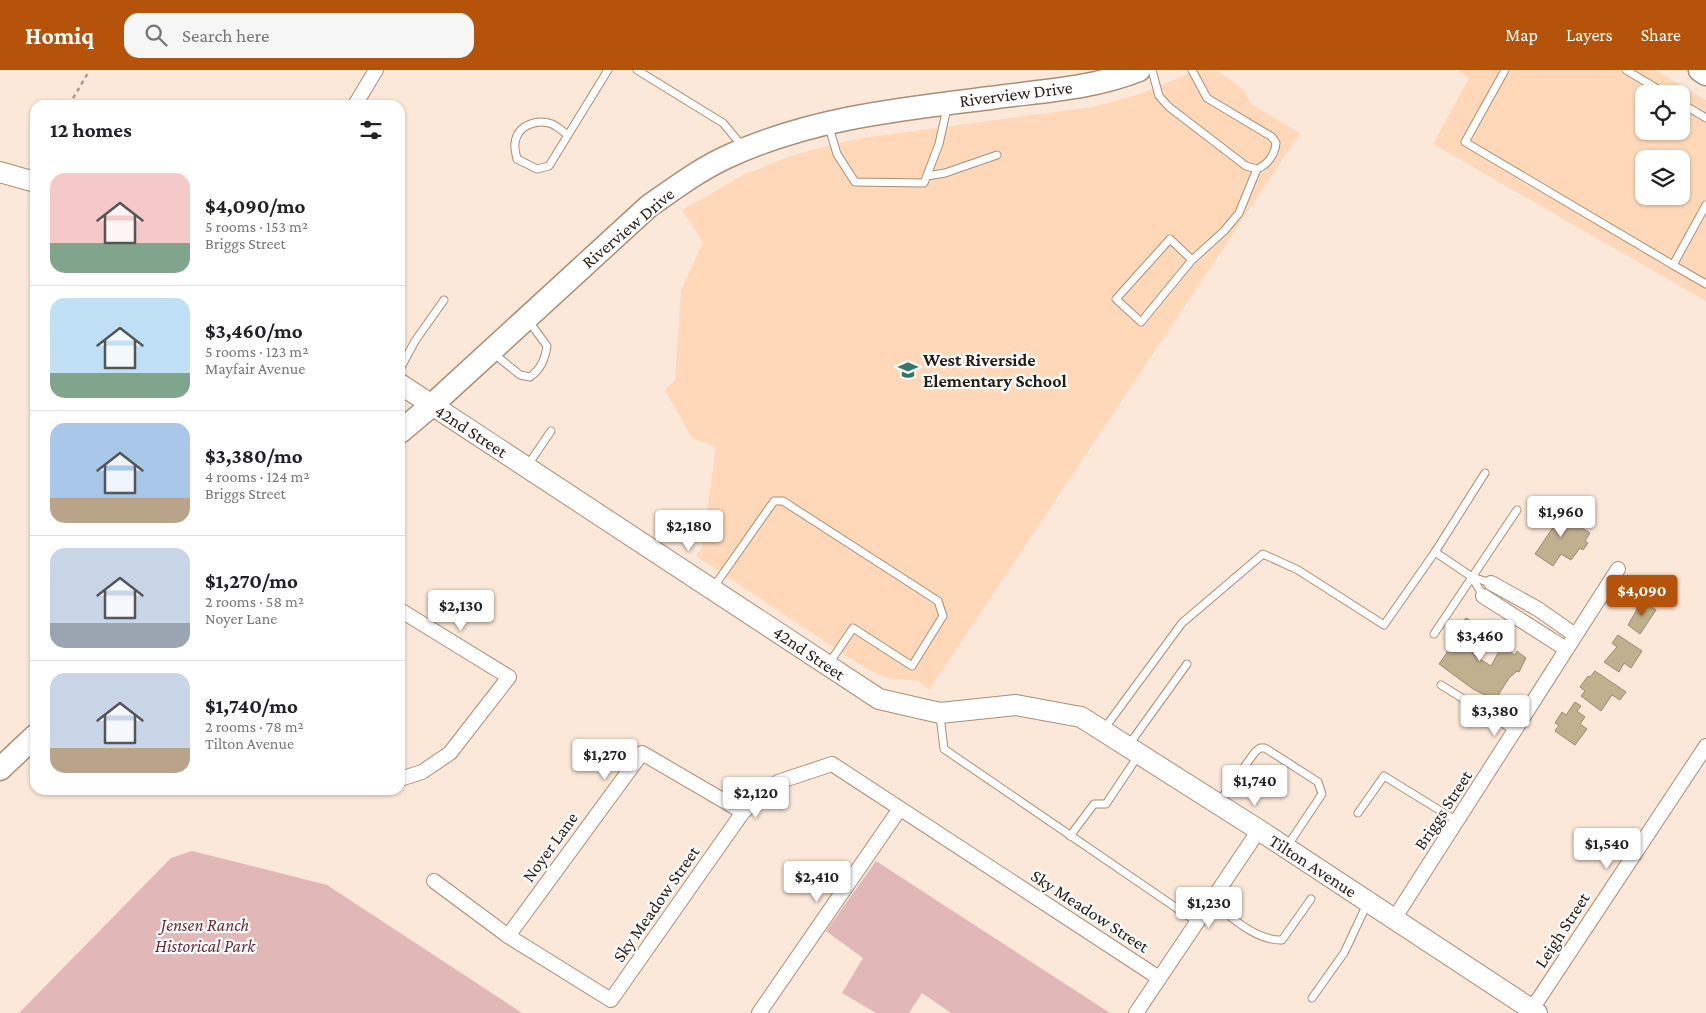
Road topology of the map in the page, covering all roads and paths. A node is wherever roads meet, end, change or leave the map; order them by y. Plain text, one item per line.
1 (608, 70) edge
2 (637, 70) edge
3 (1139, 70) edge
4 (1152, 70) edge
5 (1192, 70) edge
6 (1495, 70) edge
7 (1626, 70) edge
8 (1700, 70) edge
9 (372, 72) edge
10 (1504, 72) edge
11 (88, 73) dead end
12 (1706, 74) edge
13 (1651, 85) edge
14 (72, 100) edge
15 (357, 100) edge
16 (948, 103) junction
17 (1690, 108) edge
18 (1706, 118) edge
19 (828, 122) junction
20 (568, 135) junction
21 (745, 149) junction
22 (997, 156) dead end
23 (1257, 169) junction
24 (0, 172) edge
25 (927, 176) junction
26 (30, 181) edge
27 (1706, 205) edge
28 (1192, 260) junction
29 (1673, 265) junction
30 (1706, 284) edge
31 (444, 300) dead end
32 (526, 318) junction
33 (490, 351) junction
34 (405, 360) edge
35 (405, 387) edge
36 (432, 405) junction
37 (405, 428) edge
38 (551, 431) dead end
39 (527, 468) junction
40 (1484, 473) dead end
41 (1517, 510) dead end
42 (1435, 552) junction
43 (1618, 569) dead end
44 (1472, 577) junction
45 (1491, 583) joint
46 (713, 588) junction
47 (1483, 596) joint
48 (1520, 599) junction
49 (405, 613) edge
50 (1511, 614) junction
51 (1434, 634) dead end
52 (1575, 635) junction
53 (1566, 649) junction
54 (1187, 664) dead end
55 (828, 665) junction
56 (1441, 684) dead end
57 (940, 713) junction
58 (1103, 731) junction
59 (1516, 732) junction
60 (30, 741) edge
61 (1706, 746) edge
62 (1134, 750) junction
63 (0, 769) edge
64 (405, 777) edge
65 (1218, 804) junction
66 (899, 810) junction
67 (743, 812) junction
68 (1358, 813) dead end
69 (1457, 822) junction
70 (1259, 830) junction
71 (1070, 836) junction
72 (1286, 848) junction
73 (434, 881) dead end
74 (1311, 900) dead end
75 (1211, 901) junction
76 (1368, 902) junction
77 (1394, 919) junction
78 (1196, 922) junction
79 (508, 936) junction
80 (1159, 978) junction
81 (1312, 998) dead end
82 (1534, 1011) edge
83 (759, 1013) edge
84 (1136, 1013) edge

1 - 20 lane
2 - 21 lane
3 - 16 main road, Riverview Drive
4 - 23 lane
5 - 23 lane
6 - 10 lane
7 - 13 lane
8 - 12 main road
9 - 15 street
10 - 29 lane
11 - 14 path
16 - 19 main road, Riverview Drive
16 - 25 lane
17 - 18 lane
19 - 21 main road, Riverview Drive
19 - 25 lane
20 - 20 lane
21 - 32 main road, Riverview Drive
22 - 25 lane
23 - 28 lane
24 - 26 street
27 - 29 lane
28 - 28 lane
29 - 30 lane
31 - 34 lane
32 - 33 main road, Riverview Drive
32 - 33 lane
33 - 36 main road, Riverview Drive
35 - 36 street, 42nd Street
36 - 37 main road, Riverview Drive
36 - 39 street, 42nd Street
38 - 39 lane
39 - 46 street, 42nd Street
40 - 42 lane
41 - 44 lane
42 - 44 lane
42 - 58 lane
43 - 52 street, Briggs Street
44 - 45 lane
44 - 47 lane
44 - 51 lane
45 - 48 street
46 - 55 street, 42nd Street
46 - 55 lane
47 - 50 street
48 - 50 street
48 - 52 street
49 - 64 street
50 - 53 street
52 - 53 street, Briggs Street
53 - 59 street, Briggs Street
54 - 62 lane
55 - 57 street, 42nd Street
56 - 59 lane
57 - 58 street, Tilton Avenue
57 - 71 lane
58 - 62 street, Tilton Avenue
59 - 69 street, Briggs Street
60 - 63 main road
61 - 82 street, Leigh Street
62 - 65 street, Tilton Avenue
62 - 71 lane
65 - 70 street, Tilton Avenue
65 - 72 lane
66 - 67 street, Sky Meadow Street
66 - 80 street, Sky Meadow Street
66 - 83 street
67 - 79 street, Noyer Lane
67 - 79 street, Sky Meadow Street
68 - 69 lane
69 - 77 street, Briggs Street
70 - 72 street, Tilton Avenue
70 - 75 street
71 - 78 lane
72 - 76 street, Tilton Avenue
73 - 79 street, Sky Meadow Street
74 - 75 lane
75 - 78 street
76 - 77 street, Tilton Avenue
76 - 81 lane
77 - 82 street, Tilton Avenue
78 - 80 street
80 - 84 street

